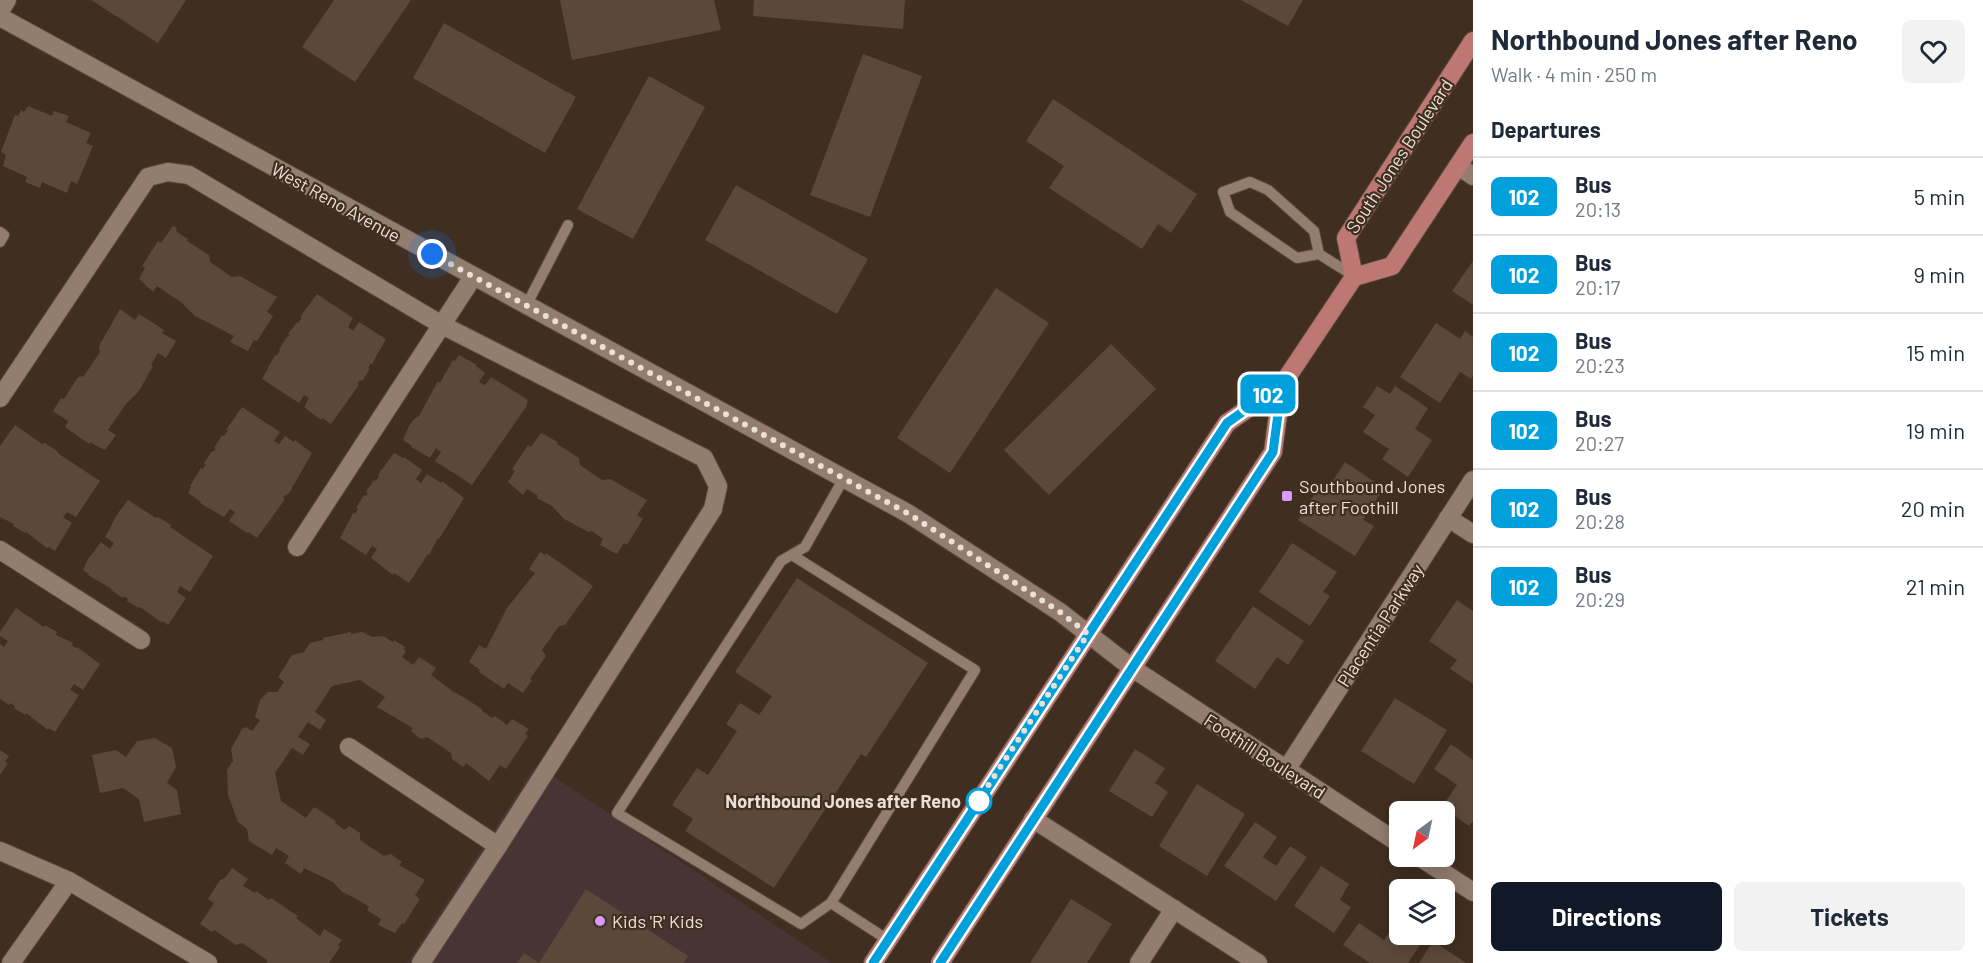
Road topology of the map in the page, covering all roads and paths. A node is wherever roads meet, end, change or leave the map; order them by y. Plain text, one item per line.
1 (7, 0) edge
2 (0, 10) edge
3 (0, 17) edge
4 (1473, 41) edge
5 (1473, 143) edge
6 (1465, 171) edge
7 (568, 225) dead end
8 (0, 232) edge
9 (0, 242) edge
10 (1319, 254) junction
11 (1354, 276) junction
12 (473, 277) junction
13 (526, 306) junction
14 (442, 325) junction
15 (1282, 384) junction
16 (0, 398) edge
17 (844, 478) junction
18 (1473, 480) edge
19 (1448, 518) junction
20 (1473, 534) edge
21 (297, 547) dead end
22 (0, 550) edge
23 (792, 555) junction
24 (1088, 634) junction
25 (141, 640) dead end
26 (1132, 668) junction
27 (349, 747) dead end
28 (1286, 770) junction
29 (1033, 819) junction
30 (1389, 837) edge
31 (498, 846) junction
32 (0, 851) edge
33 (1435, 867) edge
34 (69, 881) junction
35 (1473, 892) edge
36 (831, 903) junction
37 (1174, 909) junction
38 (888, 940) junction
39 (11, 963) edge
40 (208, 963) edge
41 (421, 963) edge
42 (873, 963) edge
43 (940, 963) edge
44 (1139, 963) edge
45 (1258, 963) edge

1 - 2 street
3 - 12 street, West Reno Avenue
4 - 11 main road, South Jones Boulevard
5 - 6 main road
6 - 11 main road
7 - 13 lane
8 - 9 lane
10 - 10 lane
10 - 11 lane
11 - 15 main road
12 - 13 street, West Reno Avenue
12 - 14 street
13 - 17 street, West Reno Avenue
14 - 16 street
14 - 21 street
14 - 31 street
15 - 24 main road
15 - 26 main road
17 - 23 lane
17 - 24 street, West Reno Avenue
18 - 19 street, Placentia Parkway
19 - 20 street
19 - 28 street, Placentia Parkway
22 - 25 street
23 - 36 lane
23 - 36 lane
24 - 26 street, West Reno Avenue
24 - 38 main road
26 - 28 street, Foothill Boulevard
26 - 29 main road
27 - 31 street
28 - 30 street, Foothill Boulevard
29 - 37 street
29 - 43 main road
31 - 41 street
32 - 34 street
33 - 35 street
34 - 39 street
34 - 40 street
36 - 38 lane
37 - 44 street
37 - 45 street
38 - 42 main road

